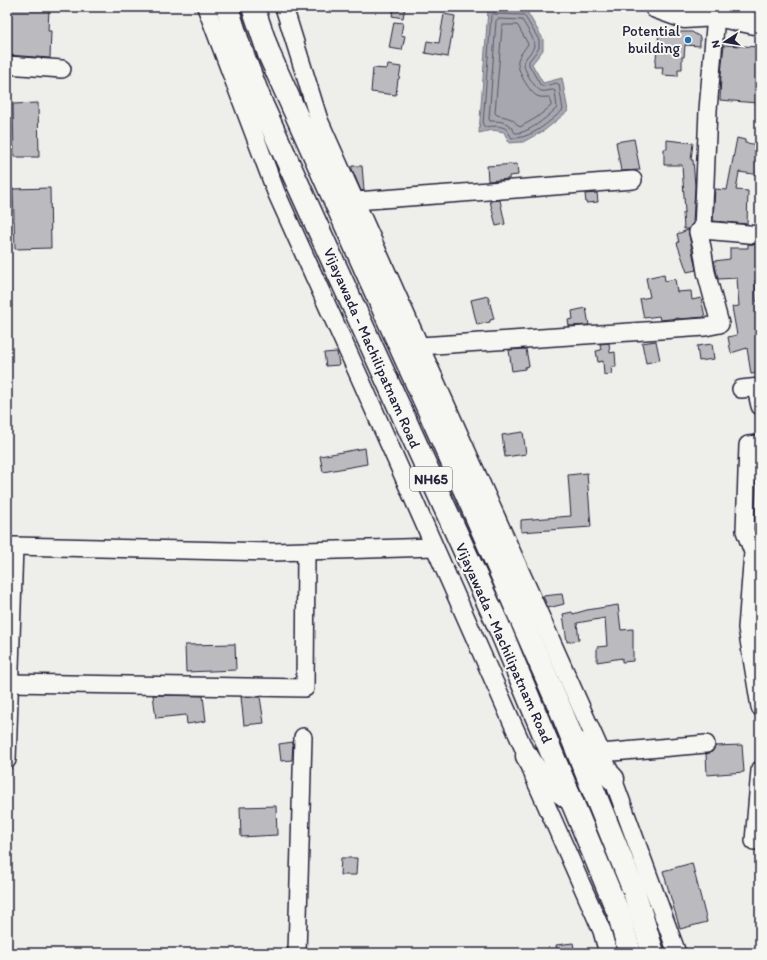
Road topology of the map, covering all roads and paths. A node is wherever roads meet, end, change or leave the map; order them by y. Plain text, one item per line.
1 (206, 7) edge
2 (227, 7) edge
3 (252, 7) edge
4 (284, 7) edge
5 (656, 7) edge
6 (716, 14) junction
7 (760, 24) edge
8 (7, 66) edge
9 (62, 69) dead end
10 (633, 180) dead end
11 (356, 201) junction
12 (703, 230) junction
13 (760, 236) edge
14 (420, 346) junction
15 (752, 388) edge
16 (760, 406) edge
17 (760, 444) edge
18 (11, 546) edge
19 (434, 547) junction
20 (306, 551) junction
21 (10, 683) junction
22 (760, 707) edge
23 (303, 737) dead end
24 (572, 737) junction
25 (706, 744) dead end
26 (601, 753) junction
27 (527, 756) junction
28 (7, 760) edge
29 (760, 770) edge
30 (613, 779) junction
31 (571, 800) junction
32 (754, 841) dead end
33 (297, 953) edge
34 (608, 953) edge
35 (630, 953) edge
36 (653, 953) edge
37 (677, 953) edge

1 - 19 street
2 - 31 main road, Vijayawada - Machilipatnam Road / NH65
3 - 24 main road, Vijayawada - Machilipatnam Road / NH65
4 - 11 street
5 - 6 main road
6 - 7 main road
6 - 12 street
8 - 9 street
10 - 11 street
11 - 14 street
12 - 13 street
12 - 14 street
14 - 26 street
15 - 16 street
17 - 22 street
18 - 20 street
18 - 21 street
19 - 20 street
19 - 27 street
20 - 21 street
21 - 28 street
23 - 33 street
24 - 30 main road
24 - 36 main road, Vijayawada - Machilipatnam Road / NH65
25 - 26 street
26 - 30 street
27 - 31 main road
27 - 34 street
29 - 32 street
30 - 37 street
31 - 35 main road, Vijayawada - Machilipatnam Road / NH65

